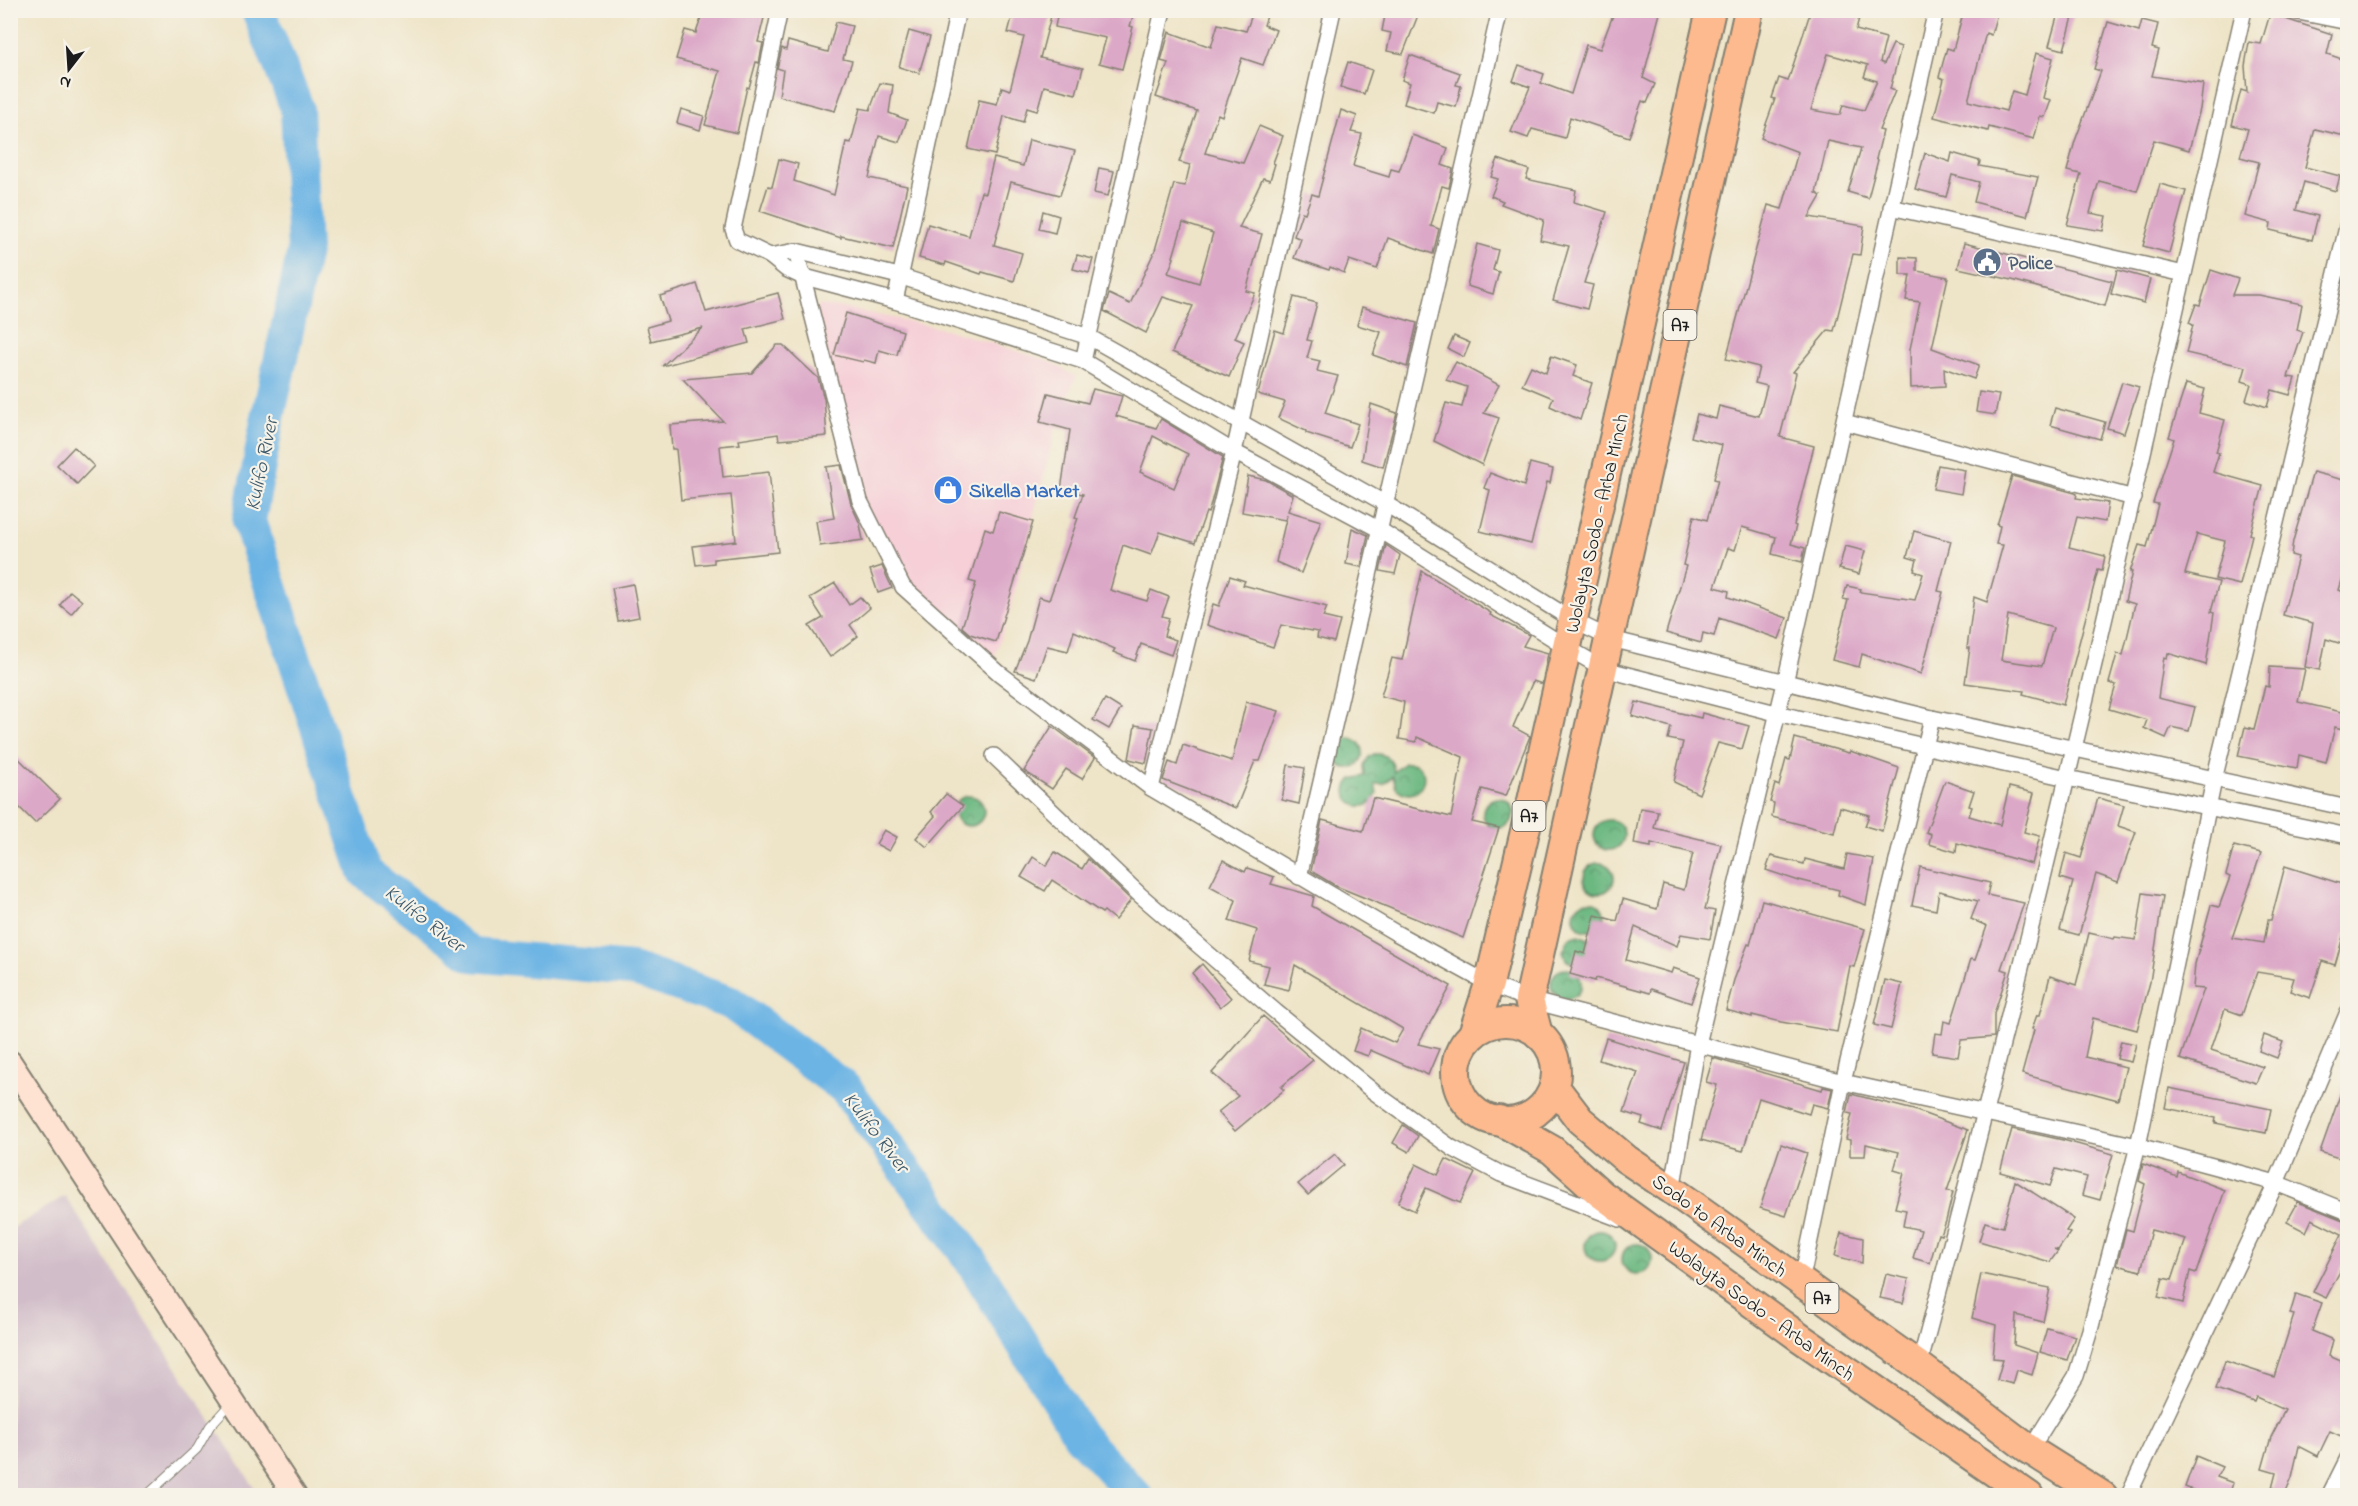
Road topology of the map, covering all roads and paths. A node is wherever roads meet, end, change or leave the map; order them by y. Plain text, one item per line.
1 (780, 10) edge
2 (958, 10) edge
3 (1164, 10) edge
4 (1333, 10) edge
5 (1500, 10) edge
6 (1712, 10) edge
7 (1749, 10) edge
8 (1936, 10) edge
9 (2244, 10) edge
10 (2289, 10) edge
11 (2348, 22) edge
12 (1891, 207) junction
13 (2348, 223) edge
14 (796, 251) junction
15 (770, 256) junction
16 (2184, 274) junction
17 (801, 276) junction
18 (899, 276) junction
19 (895, 301) junction
20 (1089, 337) junction
21 (1083, 361) junction
22 (1240, 421) junction
23 (1844, 422) junction
24 (1234, 452) junction
25 (2134, 498) junction
26 (1386, 504) junction
27 (1380, 530) junction
28 (1571, 635) junction
29 (1611, 639) junction
30 (1605, 669) junction
31 (1785, 683) junction
32 (1776, 713) junction
33 (1932, 718) junction
34 (1925, 746) junction
35 (2074, 750) junction
36 (994, 756) dead end
37 (2067, 778) junction
38 (2214, 780) junction
39 (1151, 788) junction
40 (2209, 807) junction
41 (2348, 808) edge
42 (2348, 836) edge
43 (1299, 877) junction
44 (1489, 984) junction
45 (1529, 1000) junction
46 (2348, 1012) edge
47 (1473, 1034) junction
48 (1538, 1034) junction
49 (1698, 1044) junction
50 (10, 1062) edge
51 (1843, 1082) junction
52 (1554, 1086) junction
53 (1987, 1113) junction
54 (1500, 1120) junction
55 (2138, 1146) junction
56 (2276, 1183) junction
57 (1672, 1190) junction
58 (2348, 1212) edge
59 (1654, 1232) junction
60 (1801, 1283) junction
61 (1919, 1366) junction
62 (234, 1400) junction
63 (2021, 1444) junction
64 (2348, 1458) edge
65 (1986, 1467) junction
66 (146, 1496) edge
67 (295, 1496) edge
68 (2029, 1496) edge
69 (2103, 1496) edge
70 (2128, 1496) edge
71 (2329, 1496) edge

1 - 15 street
2 - 18 street
3 - 20 street
4 - 22 street
5 - 26 street
6 - 28 highway, Wolayta Sodo - Arba Minch / A7
7 - 29 highway, Wolayta Sodo - Arba Minch / A7
8 - 12 street
9 - 16 street
10 - 11 street
12 - 16 street
12 - 23 street
13 - 38 street
14 - 15 street
14 - 17 street
14 - 18 street
15 - 17 street
16 - 25 street
17 - 19 street
17 - 39 street
18 - 19 street
18 - 20 street
19 - 21 street
20 - 21 street
20 - 22 street
21 - 24 street
22 - 24 street
22 - 26 street
23 - 25 street
23 - 31 street
24 - 27 street
24 - 39 street
25 - 35 street
26 - 27 street
26 - 28 street
27 - 28 street
27 - 43 street
28 - 29 street
28 - 30 street
28 - 44 highway, Wolayta Sodo - Arba Minch / A7
29 - 30 highway, Wolayta Sodo - Arba Minch / A7
29 - 31 street
30 - 32 street
30 - 45 highway, Wolayta Sodo - Arba Minch / A7
31 - 32 street
31 - 33 street
32 - 34 street
32 - 49 street
33 - 34 street
33 - 35 street
34 - 37 street
34 - 51 street
35 - 37 street
35 - 38 street
36 - 59 street
37 - 40 street
37 - 53 street
38 - 40 street
38 - 41 street
39 - 43 street
40 - 42 street
40 - 55 street
43 - 44 street
44 - 45 street
44 - 47 highway, Wolayta Sodo - Arba Minch / A7
45 - 48 highway, A7
45 - 49 street
46 - 56 street
47 - 48 highway
47 - 54 highway, Wolayta Sodo - Arba Minch / A7
48 - 52 highway, A7
49 - 51 street
49 - 57 street
50 - 62 street
51 - 53 street
51 - 60 street
52 - 54 highway, Wolayta Sodo - Arba Minch / A7
52 - 57 highway, Sodo to Arba Minch / A7
53 - 55 street
53 - 61 street
54 - 59 highway, Wolayta Sodo - Arba Minch / A7
55 - 56 street
55 - 63 street
56 - 58 street
56 - 70 street
57 - 60 highway, Sodo to Arba Minch / A7
59 - 65 highway, Wolayta Sodo - Arba Minch / A7
60 - 61 highway, Sodo to Arba Minch / A7
61 - 63 highway, Sodo to Arba Minch / A7
62 - 66 lane
62 - 67 street
63 - 65 highway
63 - 69 highway, Sodo to Arba Minch / A7
64 - 71 street
65 - 68 highway, Wolayta Sodo - Arba Minch / A7

